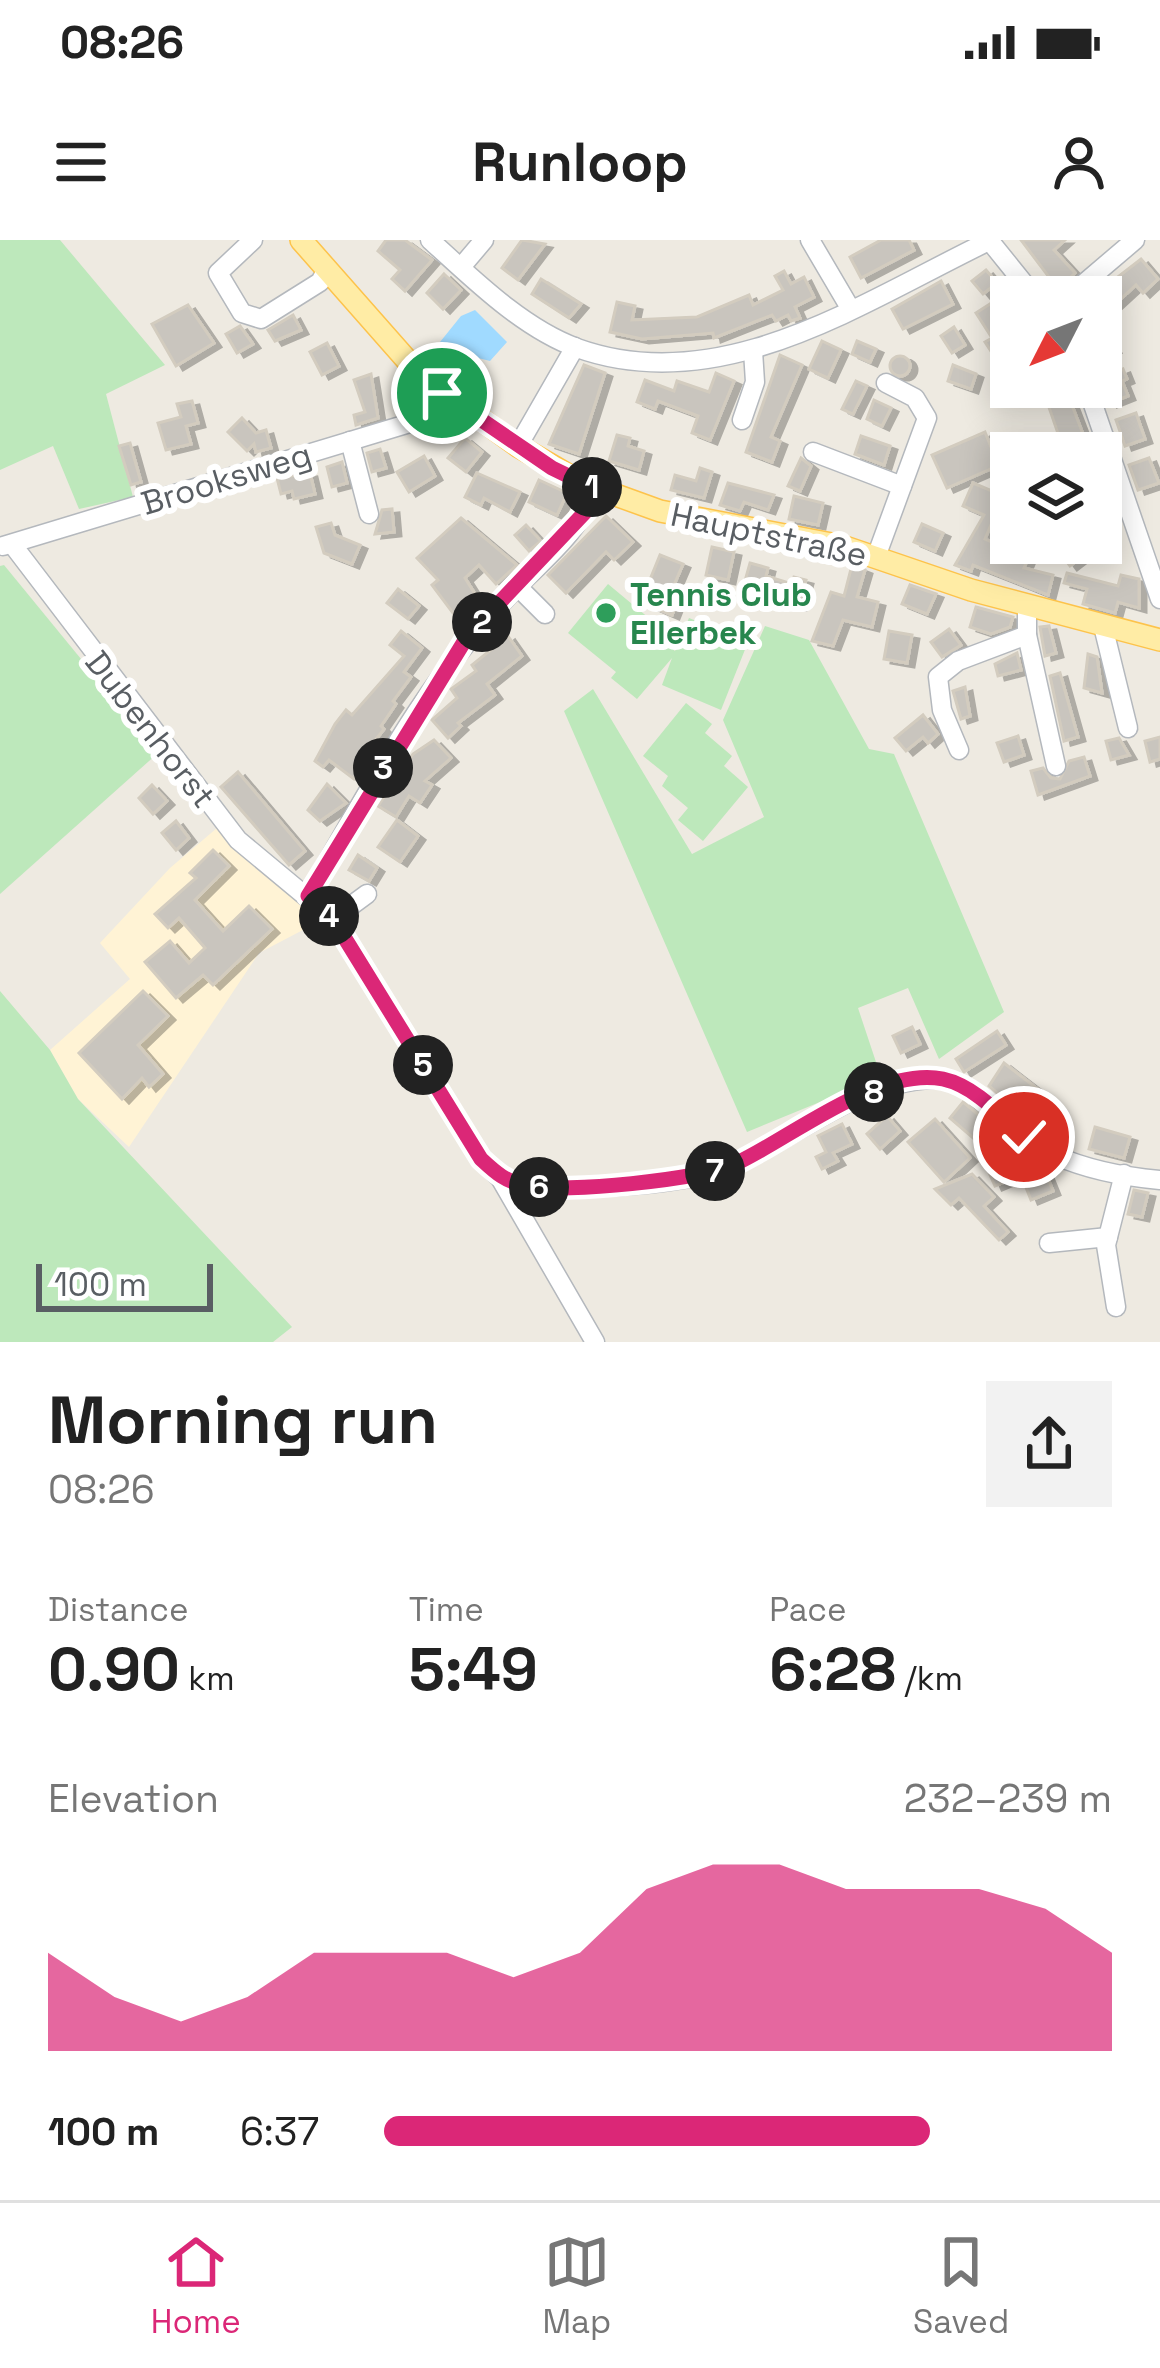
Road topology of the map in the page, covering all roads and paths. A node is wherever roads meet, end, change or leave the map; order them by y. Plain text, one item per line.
1 (253, 240) edge
2 (301, 240) edge
3 (430, 240) edge
4 (484, 240) edge
5 (810, 240) edge
6 (989, 240) edge
7 (1135, 240) edge
8 (461, 266) junction
9 (326, 271) junction
10 (1018, 276) edge
11 (1093, 276) edge
12 (850, 308) junction
13 (575, 347) junction
14 (753, 351) junction
15 (886, 382) dead end
16 (442, 393) junction
17 (742, 420) dead end
18 (350, 441) junction
19 (518, 446) junction
20 (813, 452) dead end
21 (1122, 485) edge
22 (902, 486) junction
23 (593, 488) junction
24 (369, 514) dead end
25 (6, 545) edge
26 (876, 557) junction
27 (517, 586) junction
28 (1160, 599) edge
29 (1027, 606) junction
30 (545, 614) dead end
31 (1103, 626) junction
32 (1160, 628) edge
33 (1027, 635) junction
34 (1159, 640) edge
35 (1128, 728) dead end
36 (958, 750) dead end
37 (1056, 766) dead end
38 (367, 894) dead end
39 (308, 896) junction
40 (333, 919) junction
41 (1124, 1174) junction
42 (500, 1178) junction
43 (1160, 1180) edge
44 (1108, 1237) junction
45 (1049, 1243) dead end
46 (1116, 1307) dead end
47 (596, 1342) edge

1 - 9 street
2 - 9 main road, Hauptstraße
3 - 8 street
4 - 8 street
5 - 12 street
6 - 10 street
6 - 12 street
7 - 11 street
8 - 13 street
9 - 16 main road, Hauptstraße
12 - 14 street
13 - 14 street
13 - 19 street
14 - 17 street
15 - 22 street
16 - 18 street, Brooksweg
16 - 19 main road, Hauptstraße
18 - 24 street
18 - 25 street, Brooksweg
19 - 23 main road, Hauptstraße
20 - 22 street
21 - 28 street
22 - 26 street
23 - 26 main road, Hauptstraße
23 - 27 street
25 - 39 street, Dubenhorst
26 - 29 main road, Hauptstraße
27 - 30 street
27 - 39 street
29 - 31 main road, Hauptstraße
29 - 33 street
31 - 34 main road, Hauptstraße
31 - 35 street
32 - 34 street
33 - 36 street
33 - 37 street
38 - 40 street
39 - 40 street, Dubenhorst
40 - 42 street, Dubenhorst
41 - 42 street
41 - 43 street
41 - 44 street
42 - 47 street, Dubenhorst
44 - 45 street
44 - 46 street

